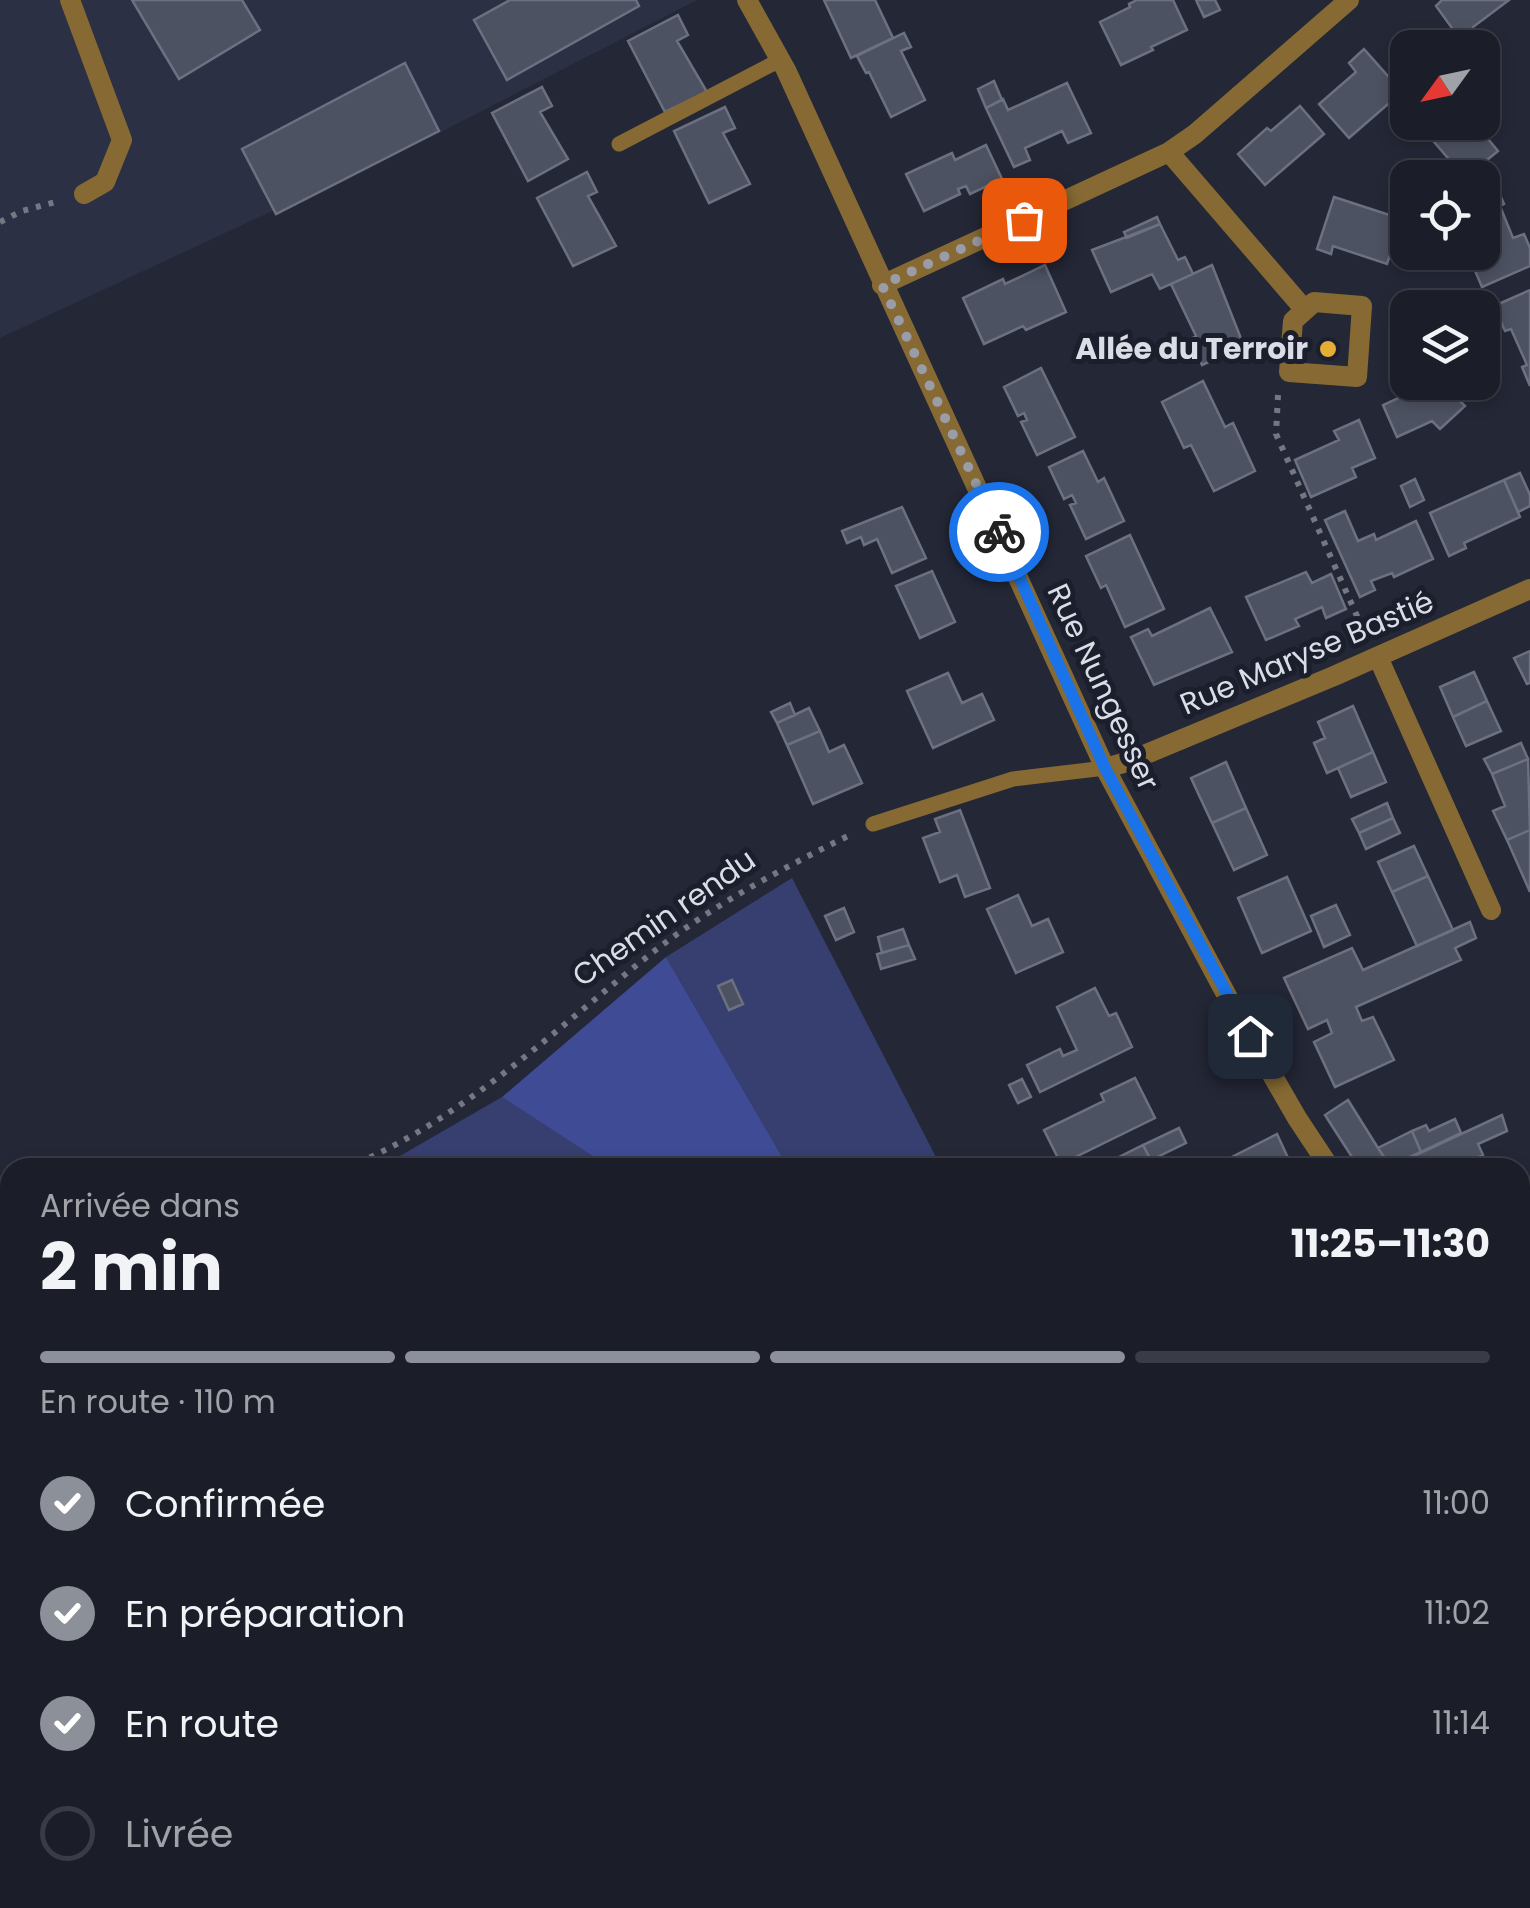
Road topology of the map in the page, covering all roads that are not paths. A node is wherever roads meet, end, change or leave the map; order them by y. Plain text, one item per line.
1 (70, 0) edge
2 (747, 0) edge
3 (1349, 0) edge
4 (780, 60) junction
5 (619, 144) dead end
6 (1169, 152) junction
7 (84, 194) road end
8 (882, 285) junction
9 (1305, 310) junction
10 (1530, 589) edge
11 (1378, 656) junction
12 (1105, 768) junction
13 (873, 824) road end
14 (1491, 910) dead end
15 (1323, 1158) edge

1 - 7 street
2 - 4 street, Rue Nungesser
3 - 6 street
4 - 5 lane
4 - 8 street, Rue Nungesser
6 - 8 street
6 - 9 street
8 - 12 street, Rue Nungesser
9 - 9 street
10 - 11 street, Rue Maryse Bastié
11 - 12 street, Rue Maryse Bastié
11 - 14 street
12 - 13 lane
12 - 15 street, Rue Nungesser

